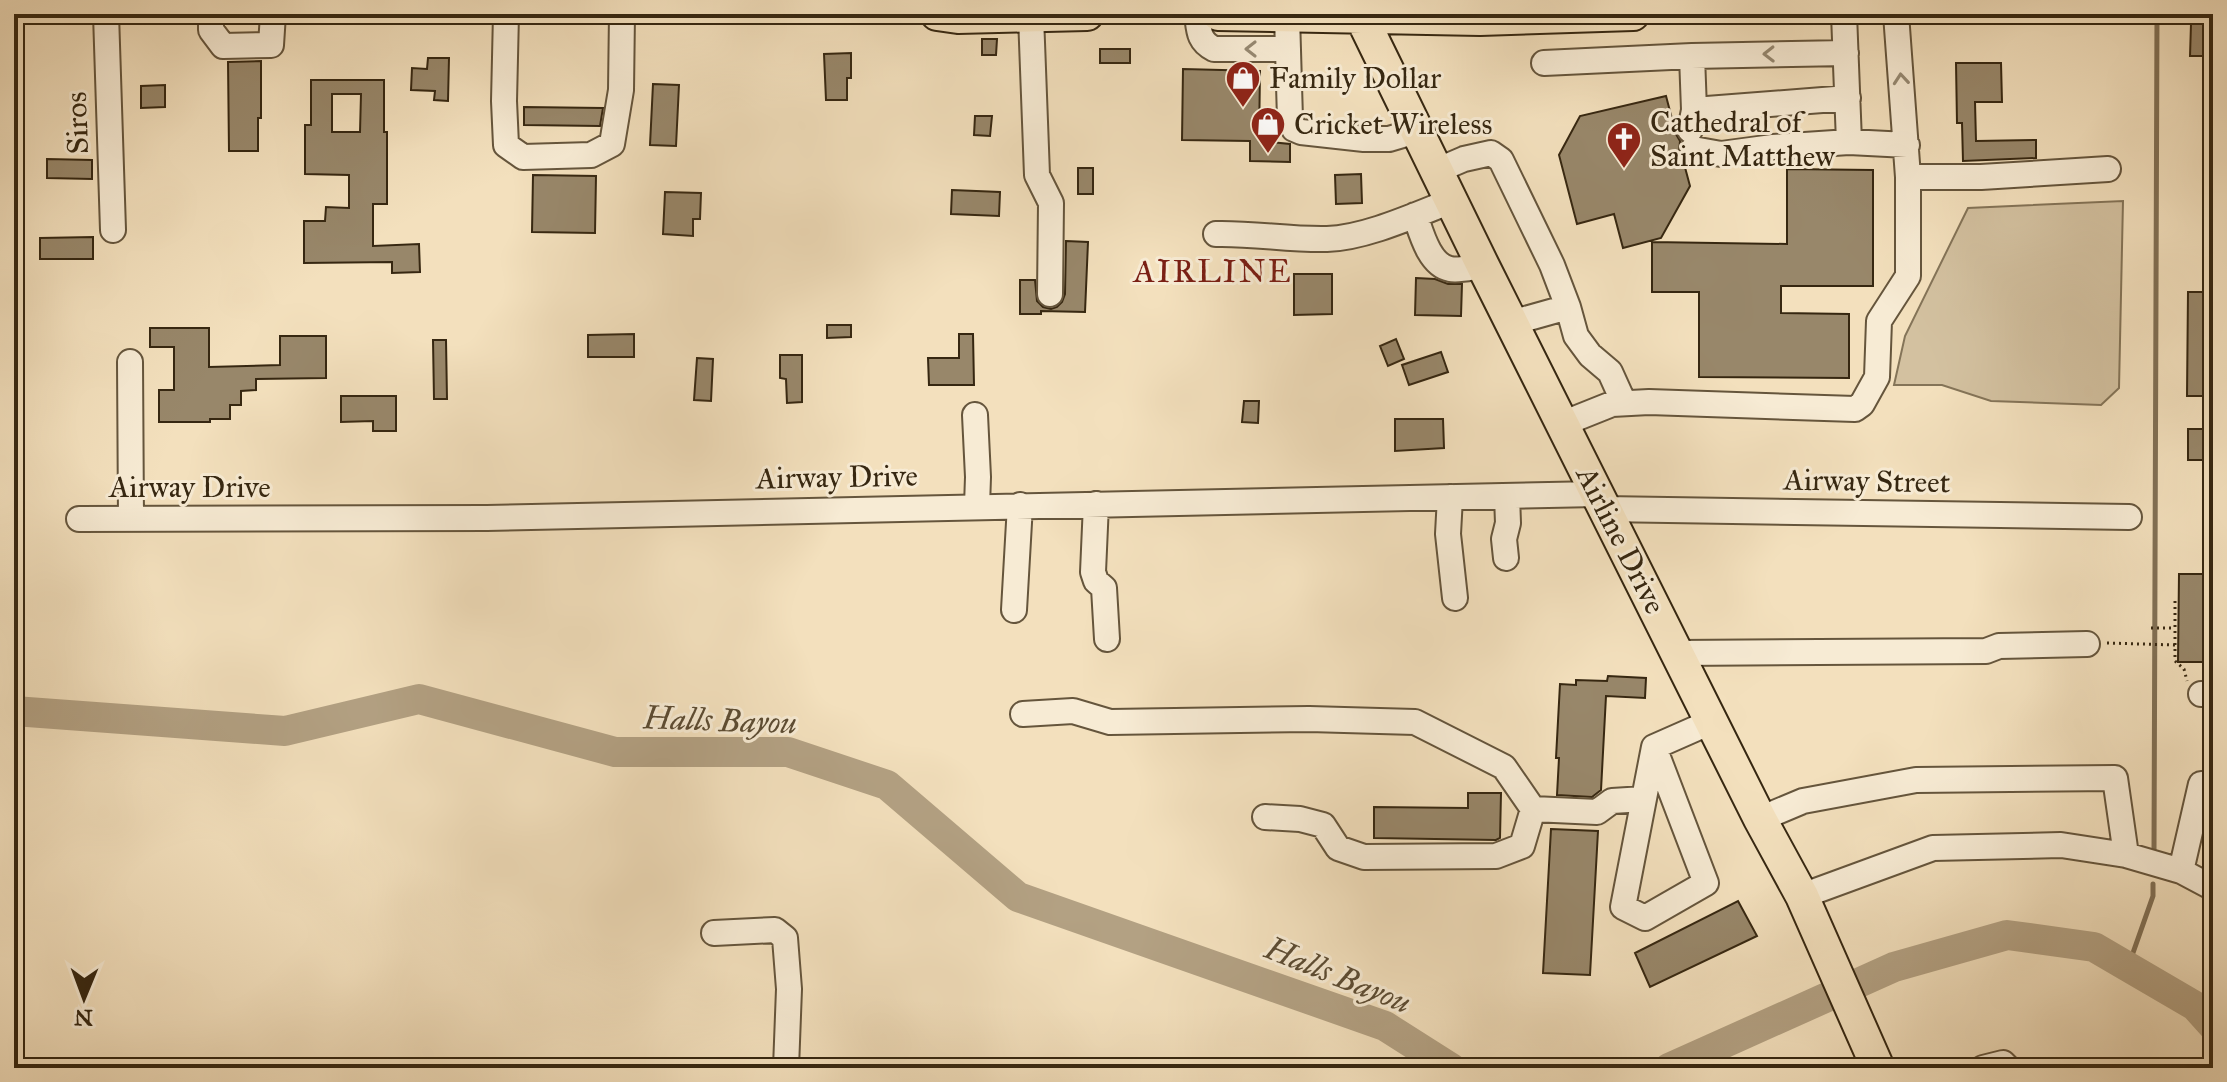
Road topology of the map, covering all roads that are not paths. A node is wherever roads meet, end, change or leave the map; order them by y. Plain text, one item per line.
1 (106, 14) edge
2 (211, 14) edge
3 (273, 14) edge
4 (506, 14) edge
5 (622, 14) edge
6 (937, 14) edge
7 (1087, 14) edge
8 (1197, 14) edge
9 (1218, 14) edge
10 (1633, 14) edge
11 (1844, 14) edge
12 (1896, 14) edge
13 (1031, 16) junction
14 (1287, 16) edge
15 (1360, 16) edge
16 (1288, 49) junction
17 (1846, 53) junction
18 (1692, 56) junction
19 (1544, 63) dead end
20 (1848, 98) junction
21 (1692, 129) junction
22 (1416, 131) junction
23 (1849, 142) junction
24 (1907, 145) junction
25 (2108, 169) dead end
26 (1436, 171) junction
27 (1908, 177) junction
28 (1451, 201) junction
29 (1415, 215) junction
30 (113, 230) dead end
31 (1216, 234) dead end
32 (1483, 266) junction
33 (1050, 294) dead end
34 (1568, 307) junction
35 (1511, 323) junction
36 (130, 362) dead end
37 (1624, 403) junction
38 (975, 415) dead end
39 (1562, 424) junction
40 (1507, 496) junction
41 (1450, 497) junction
42 (1601, 501) junction
43 (1096, 504) junction
44 (1020, 505) junction
45 (977, 506) junction
46 (2129, 517) dead end
47 (131, 518) junction
48 (79, 519) dead end
49 (1506, 558) dead end
50 (1455, 598) dead end
51 (1014, 610) dead end
52 (1107, 639) dead end
53 (2087, 644) road end
54 (1678, 653) junction
55 (1023, 714) dead end
56 (1713, 721) junction
57 (1654, 747) junction
58 (2213, 784) edge
59 (1644, 799) junction
60 (1533, 809) junction
61 (1265, 817) dead end
62 (1760, 819) junction
63 (2126, 855) junction
64 (2181, 871) junction
65 (2213, 888) edge
66 (1802, 896) junction
67 (714, 933) dead end
68 (1875, 1062) edge
69 (786, 1068) edge
70 (1983, 1068) edge
71 (2008, 1068) edge

1 - 30 street, Siros
2 - 3 street
4 - 5 street
6 - 13 main road
7 - 13 main road
16 -> 8 street
9 - 14 main road
10 - 15 main road
11 - 17 street
24 -> 12 street
13 - 33 street
14 - 15 main road
14 - 16 street
15 - 22 main road, Airline Drive
16 - 22 street
17 -> 18 street
17 - 20 street
18 - 19 street
18 - 21 street
20 - 21 street
20 - 23 street
21 - 23 street
22 - 26 main road, Airline Drive
23 - 24 street
24 - 27 street
25 - 27 street
26 - 28 main road, Airline Drive
26 - 34 street
27 - 37 street
28 - 29 street
28 - 32 main road, Airline Drive
29 - 31 street
29 - 32 street
32 - 35 main road, Airline Drive
34 - 35 street
34 - 37 street
35 - 39 main road, Airline Drive
36 - 47 street
37 - 39 street
38 - 45 street
39 - 42 main road, Airline Drive
40 - 41 street, Airway Drive
40 - 42 street, Airway Drive
40 - 49 street
41 - 43 street, Airway Drive
41 - 50 street
42 - 46 street, Airway Street
42 - 54 main road, Airline Drive
43 - 44 street, Airway Drive
43 - 52 street
44 - 45 street, Airway Drive
44 - 51 street
45 - 47 street, Airway Drive
47 - 48 street, Airway Drive
53 - 54 street
54 - 56 main road, Airline Drive
55 - 60 street
56 - 57 street
56 - 62 main road, Airline Drive
57 - 59 street
57 - 59 street
58 - 64 street
59 - 60 street
60 - 61 street
62 - 63 street
62 - 66 main road, Airline Drive
63 - 64 street
63 - 66 street
64 - 65 street
66 - 68 main road, Airline Drive
67 - 69 street
70 - 71 street

